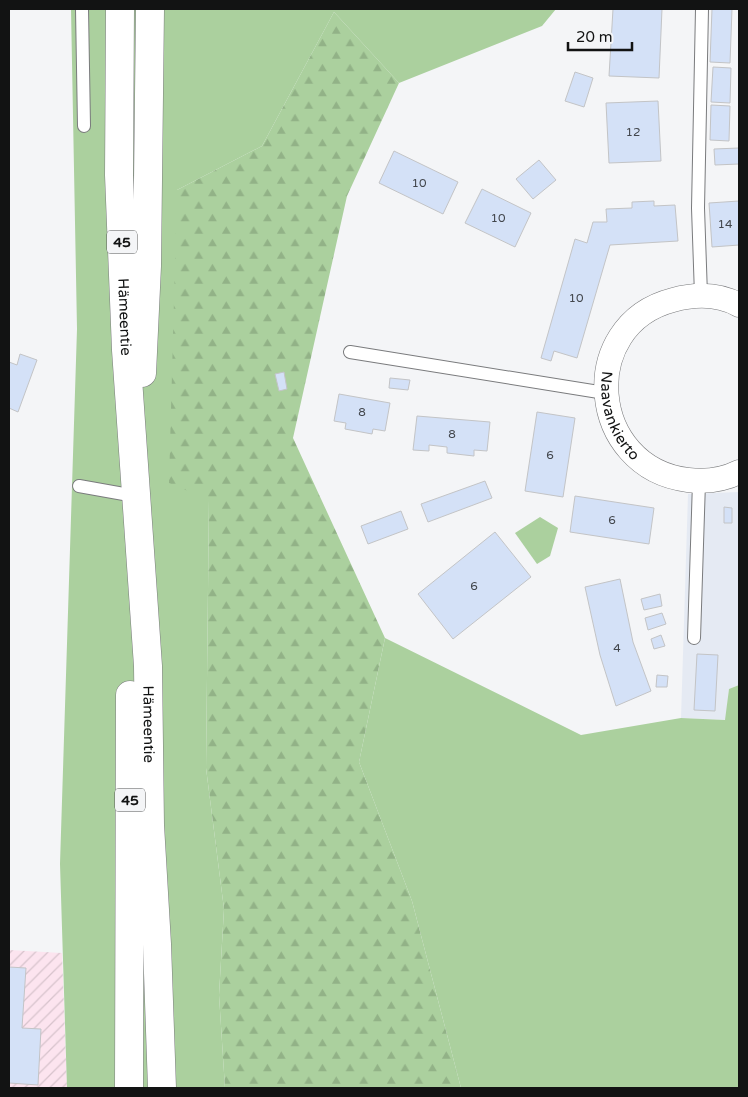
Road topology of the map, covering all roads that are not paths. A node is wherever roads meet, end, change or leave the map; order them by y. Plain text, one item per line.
1 (82, 9) edge
2 (120, 9) edge
3 (150, 9) edge
4 (702, 9) edge
5 (84, 126) dead end
6 (701, 295) junction
7 (739, 305) edge
8 (350, 352) dead end
9 (605, 393) junction
10 (739, 472) edge
11 (699, 482) junction
12 (79, 486) dead end
13 (135, 494) junction
14 (694, 638) dead end
15 (129, 1088) edge
16 (162, 1088) edge

1 - 5 lane
2 - 13 main road, Hämeentie / 45
3 - 13 main road, Hämeentie / 45
4 - 6 lane
6 - 7 street, Naavankierto
6 - 9 street, Naavankierto
8 - 9 lane
9 - 11 street, Naavankierto
10 - 11 street, Naavankierto
11 - 14 lane
12 - 13 lane
13 - 15 main road, Hämeentie / 45
13 - 16 main road, Hämeentie / 45

